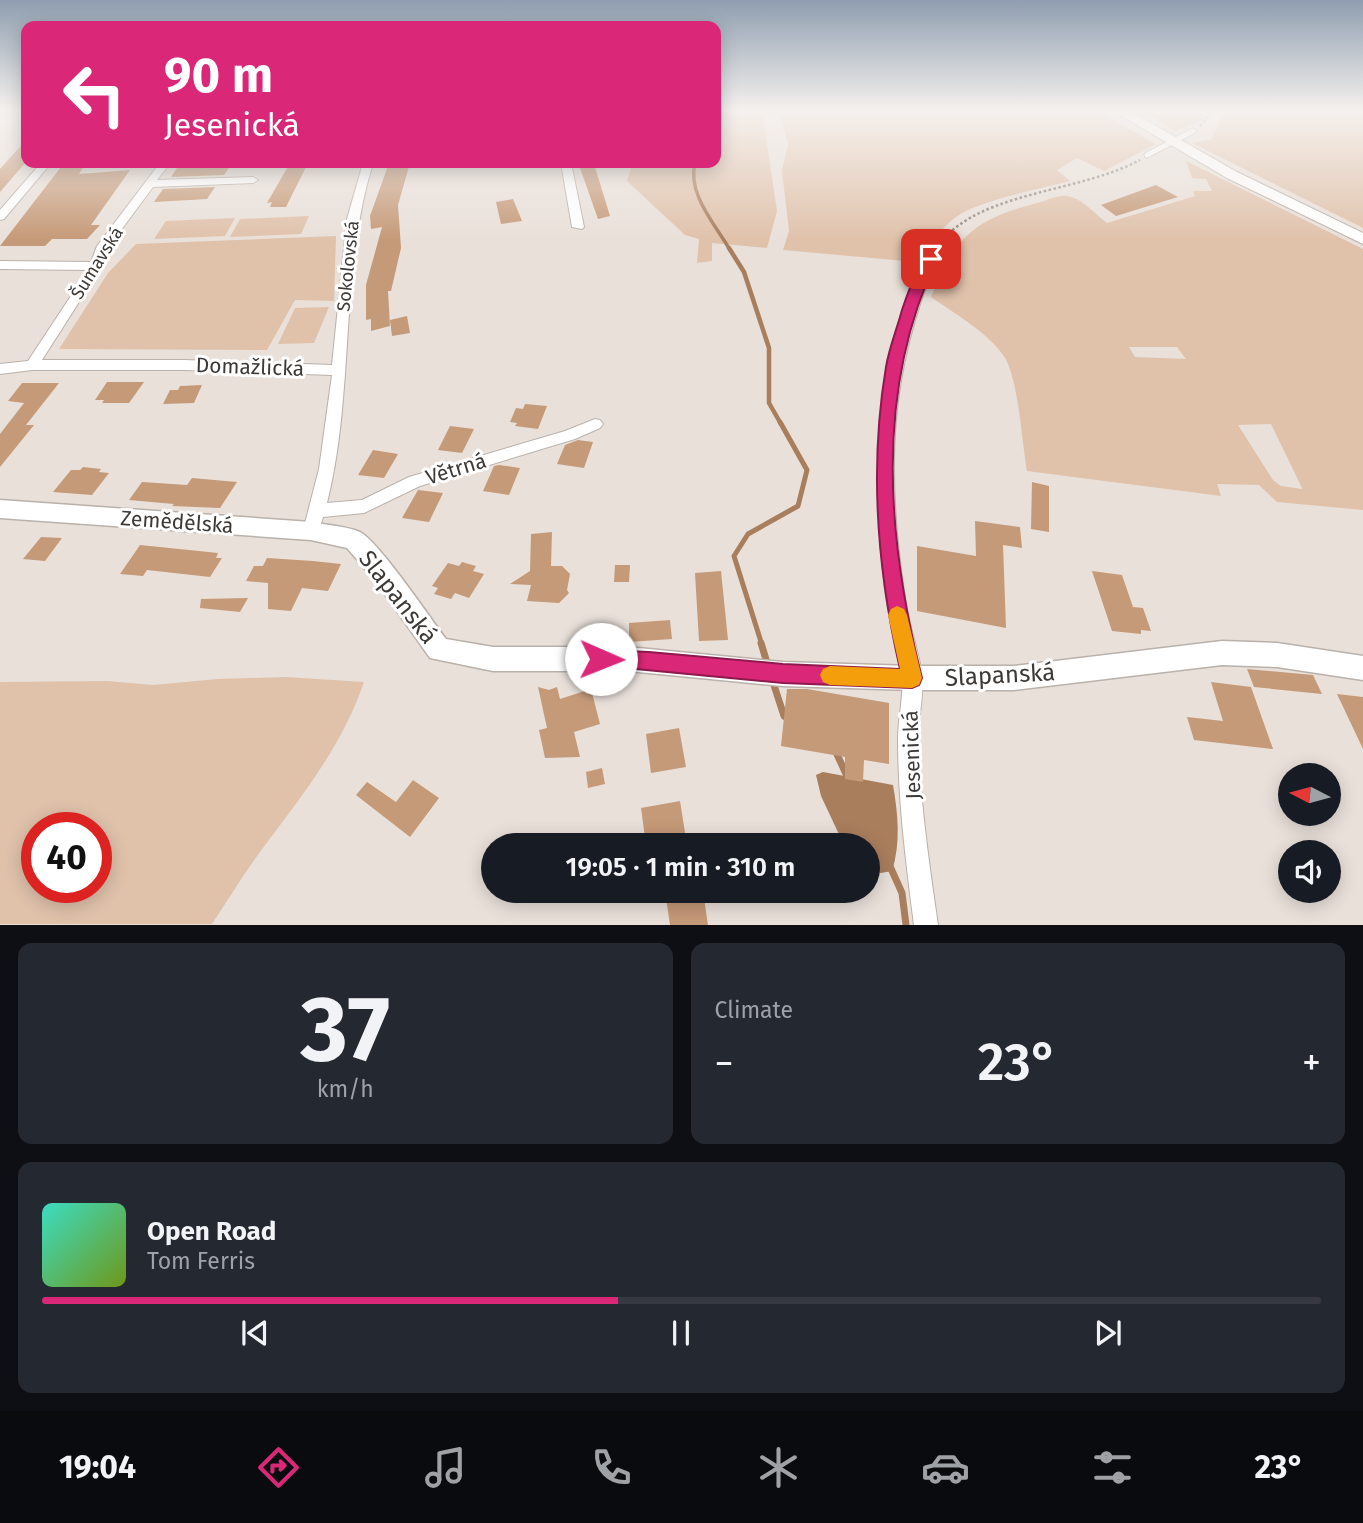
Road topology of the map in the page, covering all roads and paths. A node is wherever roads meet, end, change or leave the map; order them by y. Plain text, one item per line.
1 (1194, 154) edge
2 (1147, 155) edge
3 (42, 168) edge
4 (161, 168) edge
5 (367, 168) edge
6 (567, 168) edge
7 (253, 180) dead end
8 (149, 184) junction
9 (0, 217) edge
10 (578, 227) dead end
11 (1363, 239) edge
12 (931, 259) joint
13 (0, 265) edge
14 (96, 266) junction
15 (32, 365) junction
16 (0, 369) edge
17 (337, 370) junction
18 (595, 424) dead end
19 (0, 509) edge
20 (314, 521) junction
21 (354, 540) joint
22 (1363, 668) edge
23 (912, 678) junction
24 (926, 925) edge

1 - 11 main road
2 - 12 path
3 - 9 street
4 - 8 street, Šumavská
5 - 17 street, Sokolovská
6 - 10 street
7 - 8 street
8 - 14 street, Šumavská
12 - 23 street, Jesenická
13 - 14 street
14 - 15 street, Šumavská
15 - 16 street, Domažlická
15 - 17 street, Domažlická
17 - 20 street
18 - 20 street, Větrná
19 - 20 street, Zemědělská
20 - 21 street, Zemědělská
21 - 23 street, Slapanská
22 - 23 street, Slapanská
23 - 24 street, Jesenická

